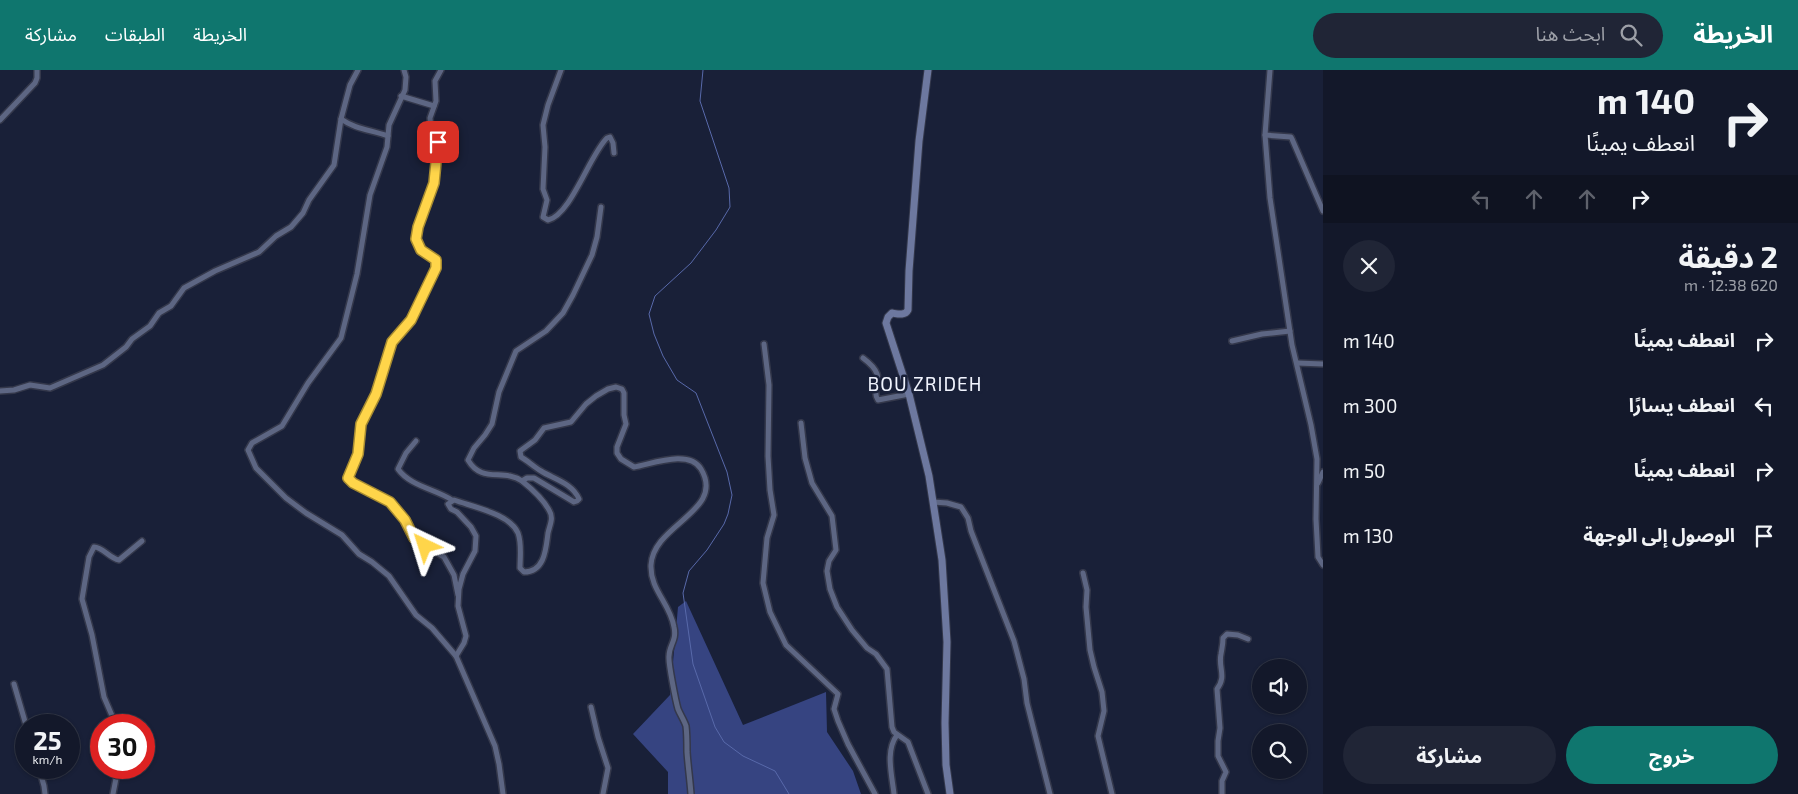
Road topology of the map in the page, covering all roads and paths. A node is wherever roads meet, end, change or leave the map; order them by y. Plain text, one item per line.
1 (37, 70) edge
2 (358, 70) edge
3 (404, 70) edge
4 (440, 70) edge
5 (561, 70) edge
6 (928, 70) edge
7 (1270, 70) edge
8 (401, 96) junction
9 (434, 106) junction
10 (0, 120) edge
11 (340, 120) junction
12 (1265, 135) junction
13 (388, 136) junction
14 (614, 152) dead end
15 (601, 208) dead end
16 (1323, 211) edge
17 (1290, 331) junction
18 (1232, 341) dead end
19 (764, 344) dead end
20 (864, 358) dead end
21 (1298, 363) junction
22 (1323, 364) edge
23 (0, 391) edge
24 (909, 394) junction
25 (801, 423) dead end
26 (416, 441) dead end
27 (1323, 472) edge
28 (522, 480) junction
29 (1316, 485) junction
30 (452, 500) junction
31 (933, 502) junction
32 (142, 540) dead end
33 (1323, 565) edge
34 (1083, 573) dead end
35 (458, 595) junction
36 (1248, 638) dead end
37 (456, 656) junction
38 (14, 684) dead end
39 (591, 707) dead end
40 (23, 714) edge
41 (111, 714) edge
42 (897, 735) junction
43 (42, 779) edge
44 (116, 779) edge
45 (44, 794) edge
46 (113, 794) edge
47 (503, 794) edge
48 (603, 794) edge
49 (691, 794) edge
50 (875, 794) edge
51 (894, 794) edge
52 (928, 794) edge
53 (950, 794) edge
54 (1050, 794) edge
55 (1112, 794) edge
56 (1222, 794) edge

1 - 10 street
2 - 11 street
3 - 8 street
4 - 9 street
5 - 14 street
6 - 24 street
7 - 12 street
8 - 9 street
8 - 13 street
9 - 35 street
11 - 13 street
11 - 23 street
12 - 16 street
12 - 17 street
13 - 37 street
15 - 28 street
17 - 18 street
17 - 21 street
19 - 50 street
20 - 24 street
21 - 22 street
21 - 29 street
24 - 31 street
25 - 42 street
26 - 30 street
27 - 29 street
28 - 30 street
28 - 49 street
29 - 33 street
30 - 35 street
31 - 53 street
31 - 54 street
32 - 41 street
34 - 55 street
35 - 37 street
36 - 56 street
37 - 47 street
38 - 40 street
39 - 48 street
42 - 51 street
42 - 52 street
43 - 45 street
44 - 46 street

